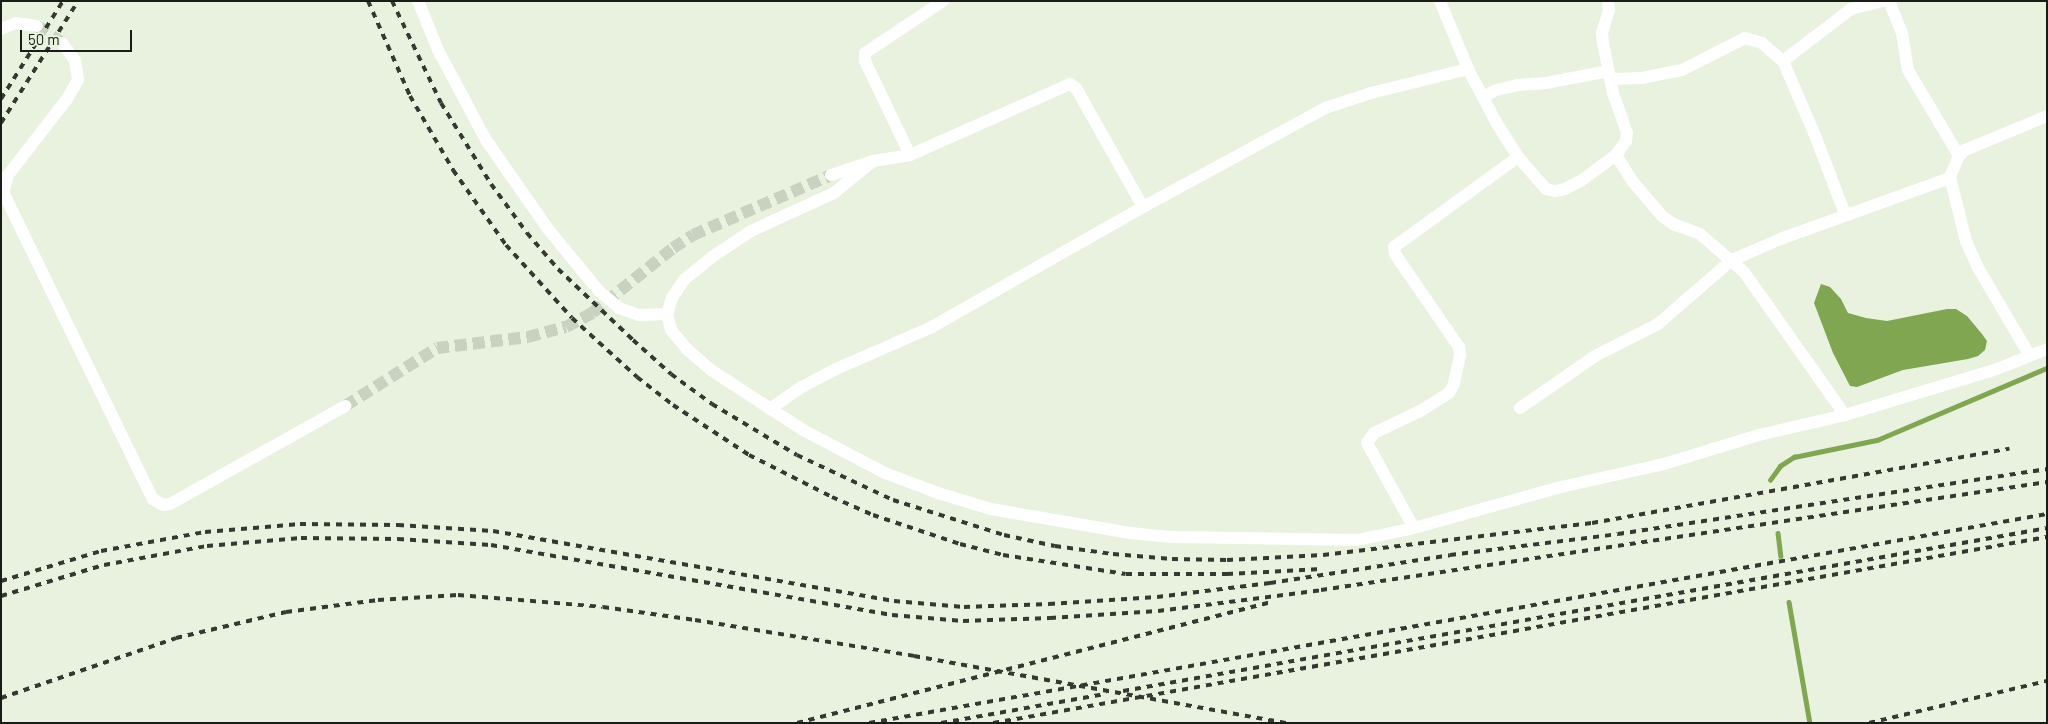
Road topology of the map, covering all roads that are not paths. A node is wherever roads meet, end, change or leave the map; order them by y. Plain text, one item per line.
1 (418, 1) edge
2 (943, 1) edge
3 (1440, 1) edge
4 (1608, 1) edge
5 (1882, 1) edge
6 (1889, 1) edge
7 (1849, 5) edge
8 (37, 26) tunnel mouth
9 (1, 28) edge
10 (62, 43) tunnel mouth
11 (1783, 61) junction
12 (1468, 69) junction
13 (1610, 75) junction
14 (1483, 97) junction
15 (2047, 116) edge
16 (910, 155) junction
17 (1616, 155) junction
18 (1959, 156) junction
19 (1518, 157) junction
20 (873, 161) junction
21 (831, 175) tunnel mouth
22 (1950, 177) junction
23 (1144, 207) junction
24 (1845, 214) junction
25 (1732, 260) junction
26 (667, 314) junction
27 (2047, 349) edge
28 (2030, 356) junction
29 (345, 406) tunnel mouth
30 (1520, 408) dead end
31 (770, 409) junction
32 (1846, 415) junction
33 (1414, 528) junction

1 - 26 street
2 - 16 street
3 - 12 street
4 - 13 street
5 - 7 street
6 - 18 street
7 - 11 street
8 - 9 street
10 - 29 street
11 - 13 street
11 - 24 street
12 - 14 street
12 - 23 street
13 - 14 street
13 - 17 street
14 - 19 street
15 - 18 street
16 - 20 street
16 - 23 street
17 - 19 street
17 - 25 street
18 - 22 street
19 - 33 street
20 - 21 street
20 - 26 street
22 - 24 street
22 - 28 street
23 - 31 street
24 - 25 street
25 - 30 street
25 - 32 street
26 - 31 street
27 - 28 street
28 - 32 street
31 - 33 street
32 - 33 street

